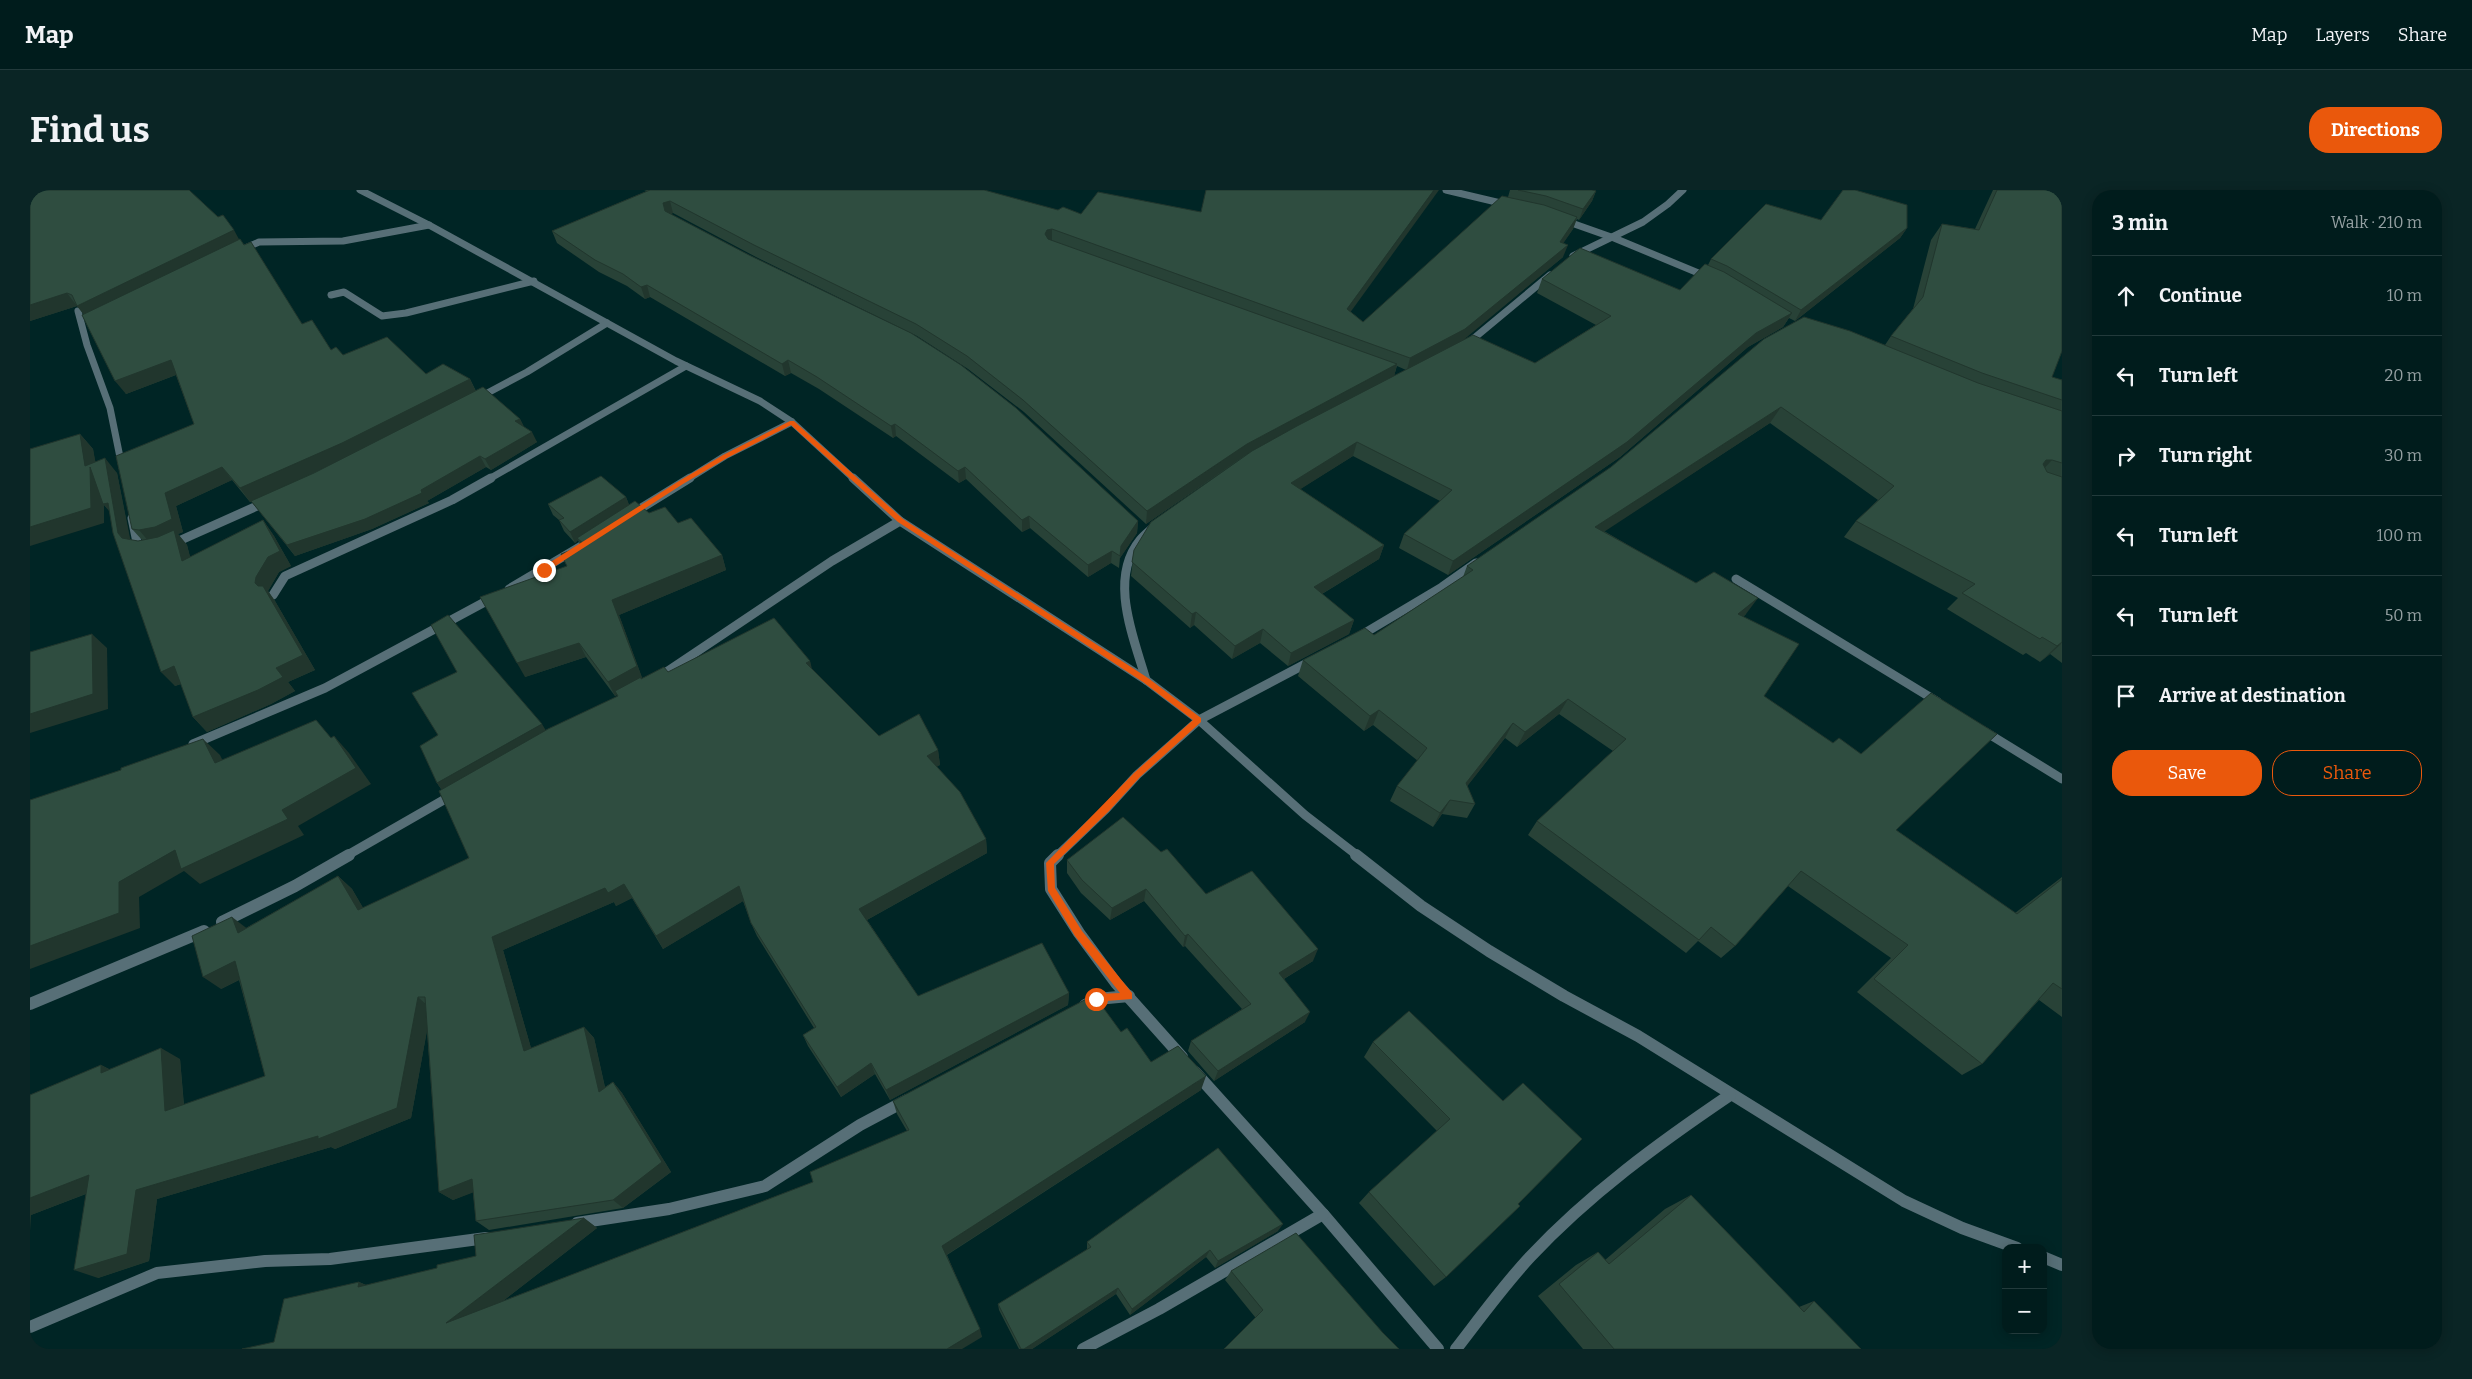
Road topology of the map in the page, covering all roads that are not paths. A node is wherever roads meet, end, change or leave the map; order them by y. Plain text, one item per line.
1 (360, 190) edge
2 (1446, 190) edge
3 (1683, 190) edge
4 (1522, 208) edge
5 (1559, 218) edge
6 (429, 225) junction
7 (1614, 238) junction
8 (236, 251) edge
9 (1568, 260) edge
10 (1560, 266) edge
11 (534, 281) junction
12 (1719, 281) edge
13 (330, 296) dead end
14 (78, 310) edge
15 (91, 323) edge
16 (607, 323) junction
17 (82, 327) junction
18 (1456, 350) edge
19 (686, 366) junction
20 (467, 404) edge
21 (792, 422) junction
22 (123, 473) edge
23 (275, 498) edge
24 (130, 510) edge
25 (1167, 516) edge
26 (624, 518) edge
27 (900, 521) junction
28 (1137, 525) edge
29 (1145, 532) junction
30 (600, 534) edge
31 (164, 547) edge
32 (150, 550) edge
33 (1488, 555) edge
34 (1736, 579) dead end
35 (273, 595) dead end
36 (1346, 643) edge
37 (1320, 656) edge
38 (1146, 680) junction
39 (646, 685) edge
40 (1945, 707) edge
41 (1199, 720) junction
42 (1978, 728) edge
43 (184, 748) edge
44 (2062, 779) edge
45 (464, 788) edge
46 (1128, 996) junction
47 (30, 1004) edge
48 (1070, 1013) edge
49 (1730, 1094) junction
50 (916, 1095) edge
51 (1323, 1214) junction
52 (562, 1226) edge
53 (503, 1235) edge
54 (2006, 1244) edge
55 (2047, 1259) edge
56 (2062, 1266) edge
57 (30, 1327) edge
58 (1083, 1349) edge
59 (1438, 1349) edge
60 (1456, 1349) edge

1 - 6 street
2 - 4 street
3 - 7 street
5 - 7 street
6 - 8 street
6 - 11 street
7 - 9 street
7 - 12 street
10 - 18 street
11 - 13 street
11 - 16 street
14 - 17 street
15 - 17 street
16 - 19 street
16 - 20 street
17 - 22 street
19 - 21 street
19 - 35 street
21 - 26 street
21 - 27 street
23 - 31 street
24 - 32 street
25 - 29 street
27 - 38 street
27 - 39 street
28 - 29 street
29 - 38 street
30 - 43 street
33 - 36 street
34 - 40 street
37 - 41 street
38 - 41 street
41 - 46 street
41 - 49 street
42 - 44 street
45 - 47 street
46 - 48 street
46 - 51 street
49 - 54 street
49 - 60 street
50 - 52 street
51 - 58 street
51 - 59 street
53 - 57 street
55 - 56 street

